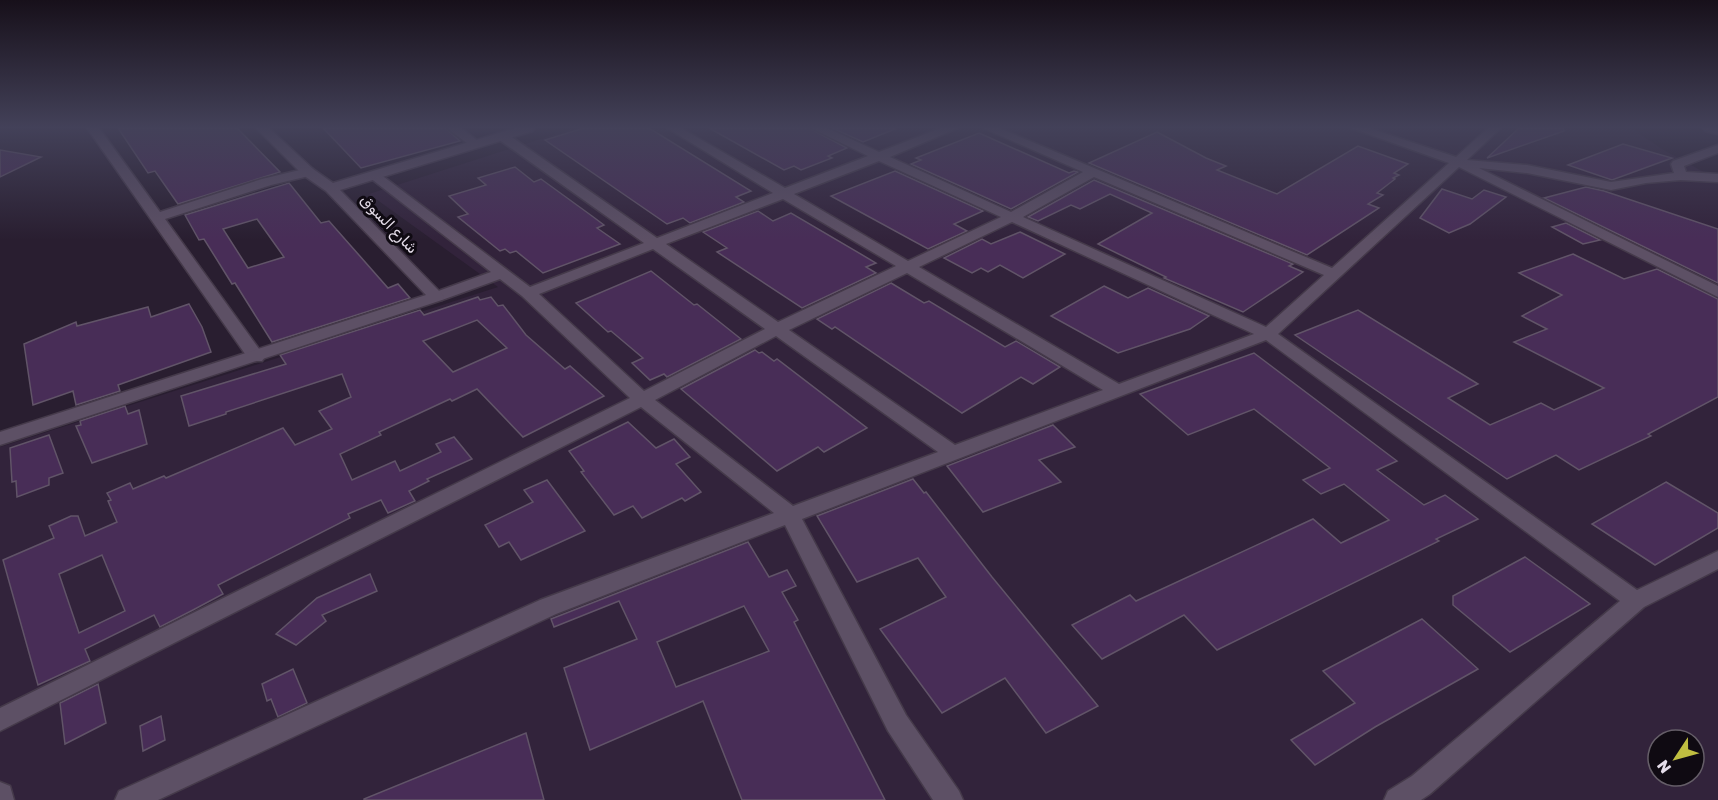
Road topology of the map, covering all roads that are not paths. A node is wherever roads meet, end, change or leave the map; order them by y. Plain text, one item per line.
1 (119, 165) edge
2 (301, 165) edge
3 (411, 165) edge
4 (543, 165) edge
5 (736, 165) edge
6 (854, 165) edge
7 (898, 165) edge
8 (1077, 165) edge
9 (1454, 165) edge
10 (1465, 165) edge
11 (1491, 165) edge
12 (1677, 165) edge
13 (308, 172) junction
14 (1093, 172) junction
15 (1681, 176) junction
16 (375, 177) junction
17 (1718, 178) edge
18 (331, 188) junction
19 (782, 193) junction
20 (1011, 217) junction
21 (155, 218) junction
22 (653, 244) junction
23 (907, 267) junction
24 (502, 273) junction
25 (1334, 274) junction
26 (1718, 292) edge
27 (528, 293) junction
28 (436, 297) junction
29 (775, 330) junction
30 (1268, 334) junction
31 (256, 357) junction
32 (1118, 391) junction
33 (642, 399) junction
34 (0, 439) edge
35 (953, 453) junction
36 (790, 515) junction
37 (1718, 560) edge
38 (1636, 600) junction
39 (0, 720) edge
40 (0, 795) edge
41 (0, 800) edge
42 (129, 800) edge
43 (949, 800) edge
44 (1398, 800) edge

1 - 21 street
2 - 13 street, شارع السوق
3 - 16 street
4 - 22 street
5 - 19 street
6 - 19 street
7 - 20 street
8 - 14 street
9 - 25 street
10 - 26 street
11 - 15 street
12 - 15 street
13 - 18 street, شارع السوق
13 - 21 street
14 - 20 street
14 - 25 street
15 - 17 street
16 - 18 street
16 - 24 street
18 - 28 street, شارع السوق
19 - 22 street
19 - 23 street
20 - 23 street
20 - 30 street
21 - 31 street
22 - 27 street
22 - 29 street
23 - 29 street
23 - 32 street
24 - 27 street
24 - 28 street
25 - 30 street
27 - 33 street
28 - 31 street
29 - 33 street
29 - 35 street
30 - 32 street
30 - 38 street
31 - 34 street
32 - 35 street
33 - 36 street
33 - 39 street
35 - 36 street
36 - 42 street
36 - 43 street
37 - 38 street
38 - 44 street
40 - 41 street

